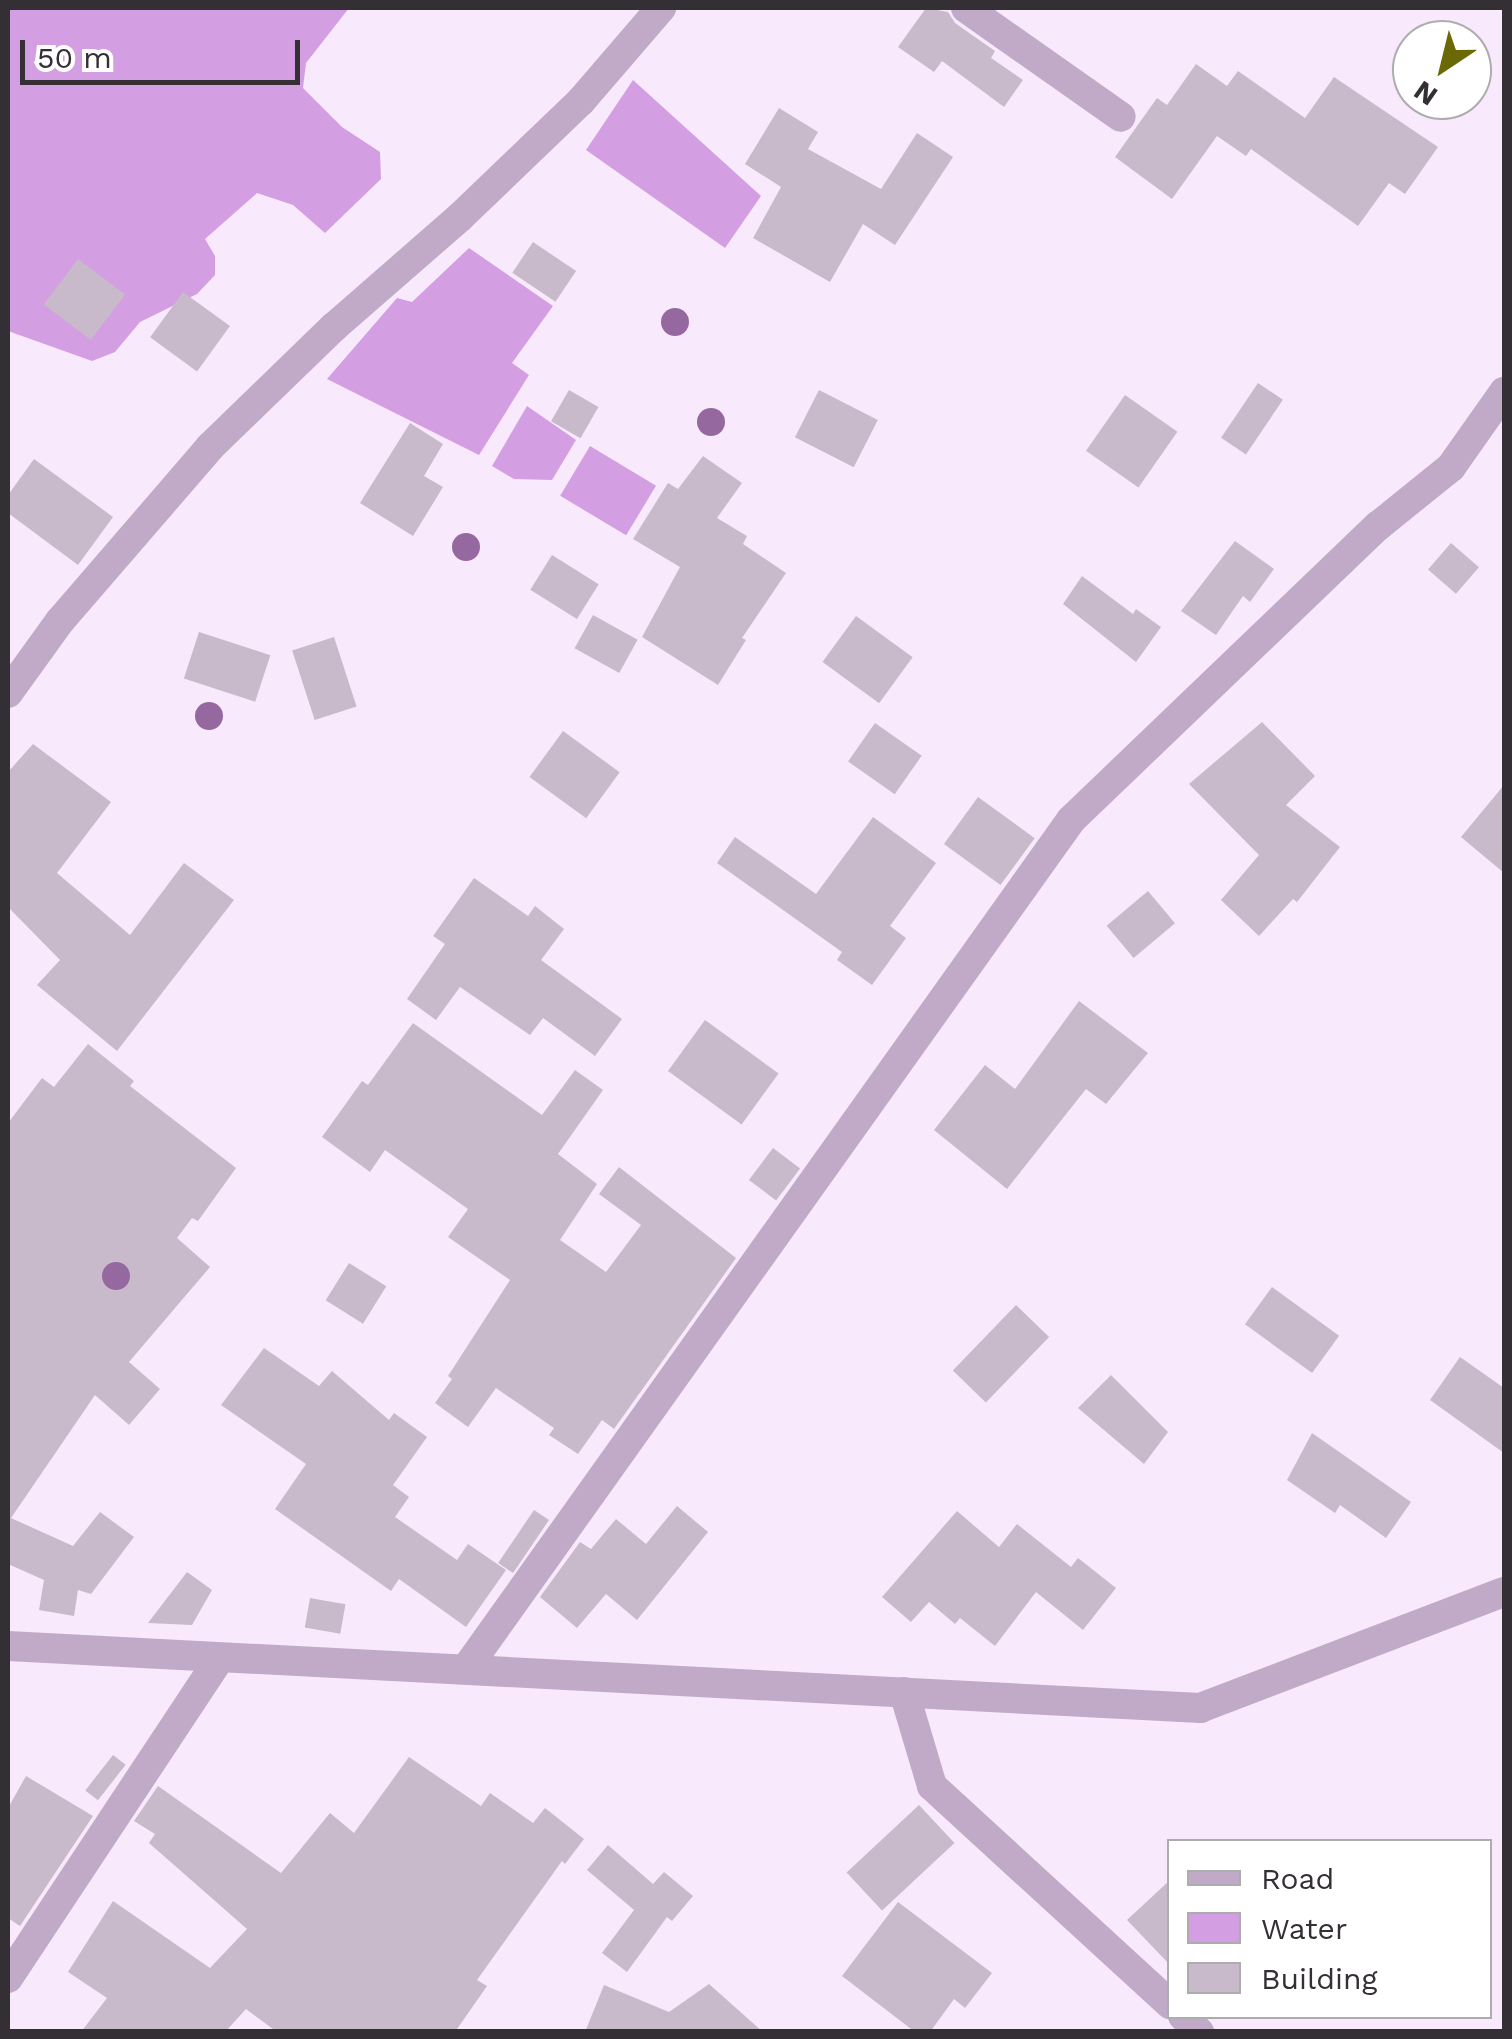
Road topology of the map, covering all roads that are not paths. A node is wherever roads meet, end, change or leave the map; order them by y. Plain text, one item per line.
1 (662, 8) edge
2 (966, 8) edge
3 (1121, 117) dead end
4 (1504, 392) edge
5 (8, 693) edge
6 (1504, 1592) edge
7 (8, 1646) edge
8 (218, 1659) junction
9 (468, 1666) junction
10 (904, 1692) junction
11 (8, 1978) edge
12 (1167, 2001) edge

1 - 5 street
2 - 3 street
4 - 9 street
6 - 10 street
7 - 8 street
8 - 9 street
8 - 11 street
9 - 10 street
10 - 12 street

